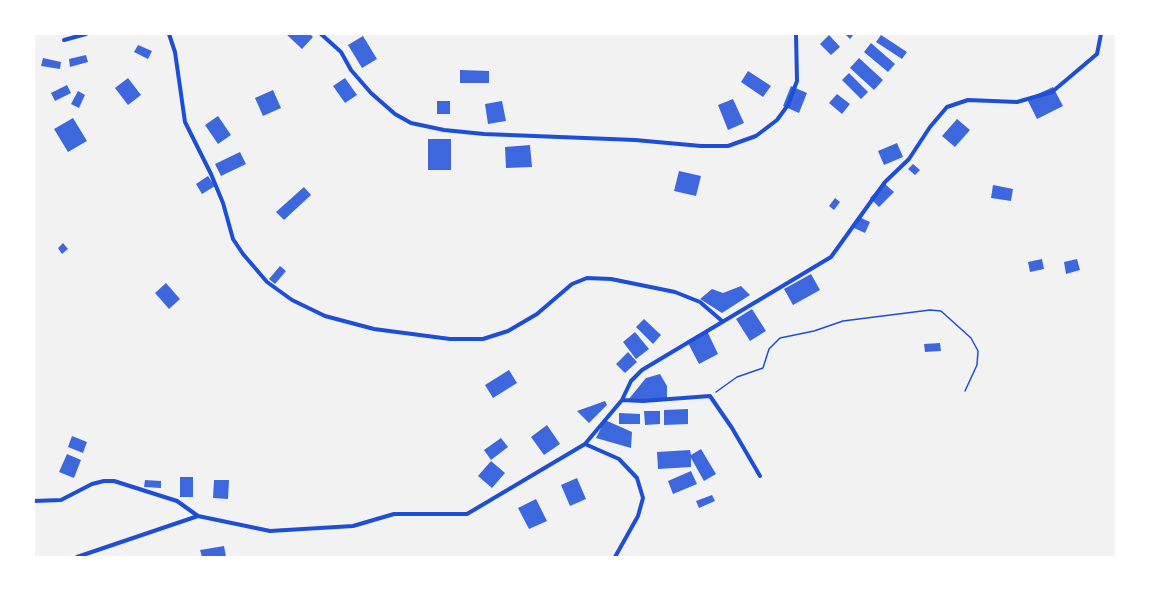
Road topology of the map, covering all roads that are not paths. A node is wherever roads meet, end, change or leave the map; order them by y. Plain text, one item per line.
1 (86, 34) edge
2 (169, 34) edge
3 (321, 34) edge
4 (796, 34) edge
5 (1101, 34) edge
6 (64, 40) dead end
7 (722, 321) junction
8 (622, 400) junction
9 (585, 444) junction
10 (760, 476) dead end
11 (34, 501) edge
12 (198, 516) junction
13 (76, 557) edge
14 (615, 557) edge

1 - 6 street
2 - 7 street
3 - 4 street
5 - 7 street
7 - 8 street
8 - 9 street
8 - 10 street
9 - 12 street
9 - 14 street
11 - 12 street
12 - 13 street

